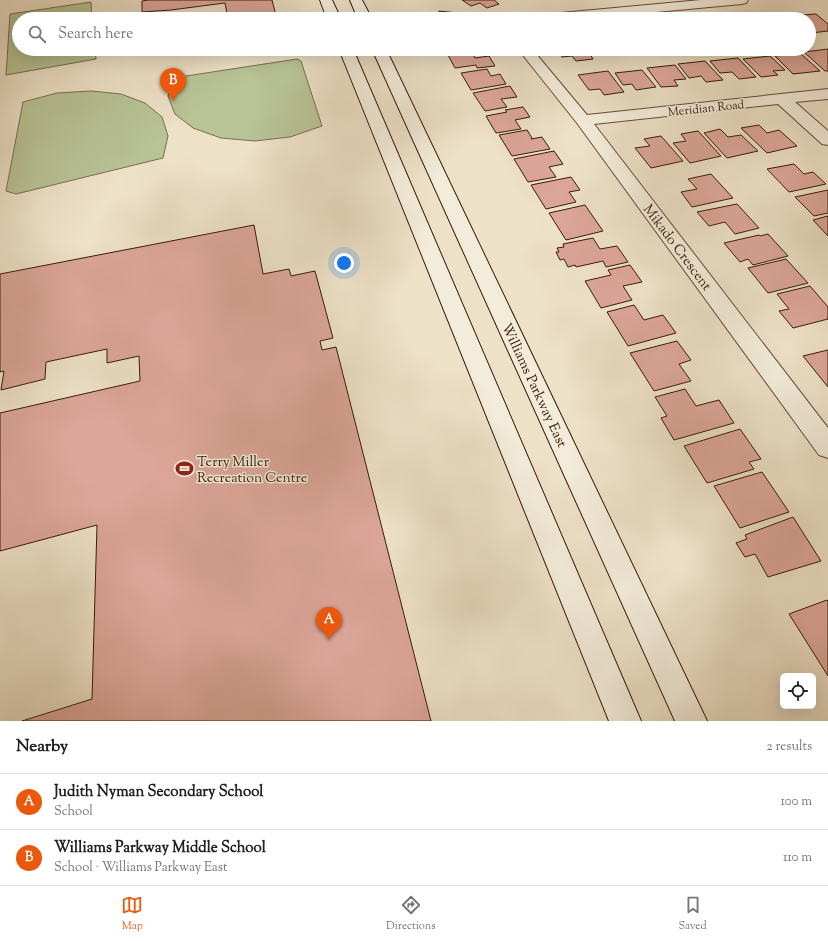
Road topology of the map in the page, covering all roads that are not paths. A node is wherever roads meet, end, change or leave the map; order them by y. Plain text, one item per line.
1 (326, 0) edge
2 (356, 0) edge
3 (742, 0) edge
4 (331, 12) edge
5 (362, 12) edge
6 (614, 12) edge
7 (349, 56) edge
8 (382, 56) edge
9 (531, 56) edge
10 (828, 94) edge
11 (783, 100) junction
12 (583, 120) junction
13 (828, 140) edge
14 (828, 447) edge
15 (625, 721) edge
16 (691, 721) edge

1 - 4 main road
2 - 5 main road
3 - 6 main road
7 - 15 main road
8 - 16 main road, Williams Parkway East
9 - 12 main road, Mikado Crescent
10 - 11 main road, Meridian Road
11 - 12 main road, Meridian Road
11 - 13 main road
12 - 14 main road, Mikado Crescent

